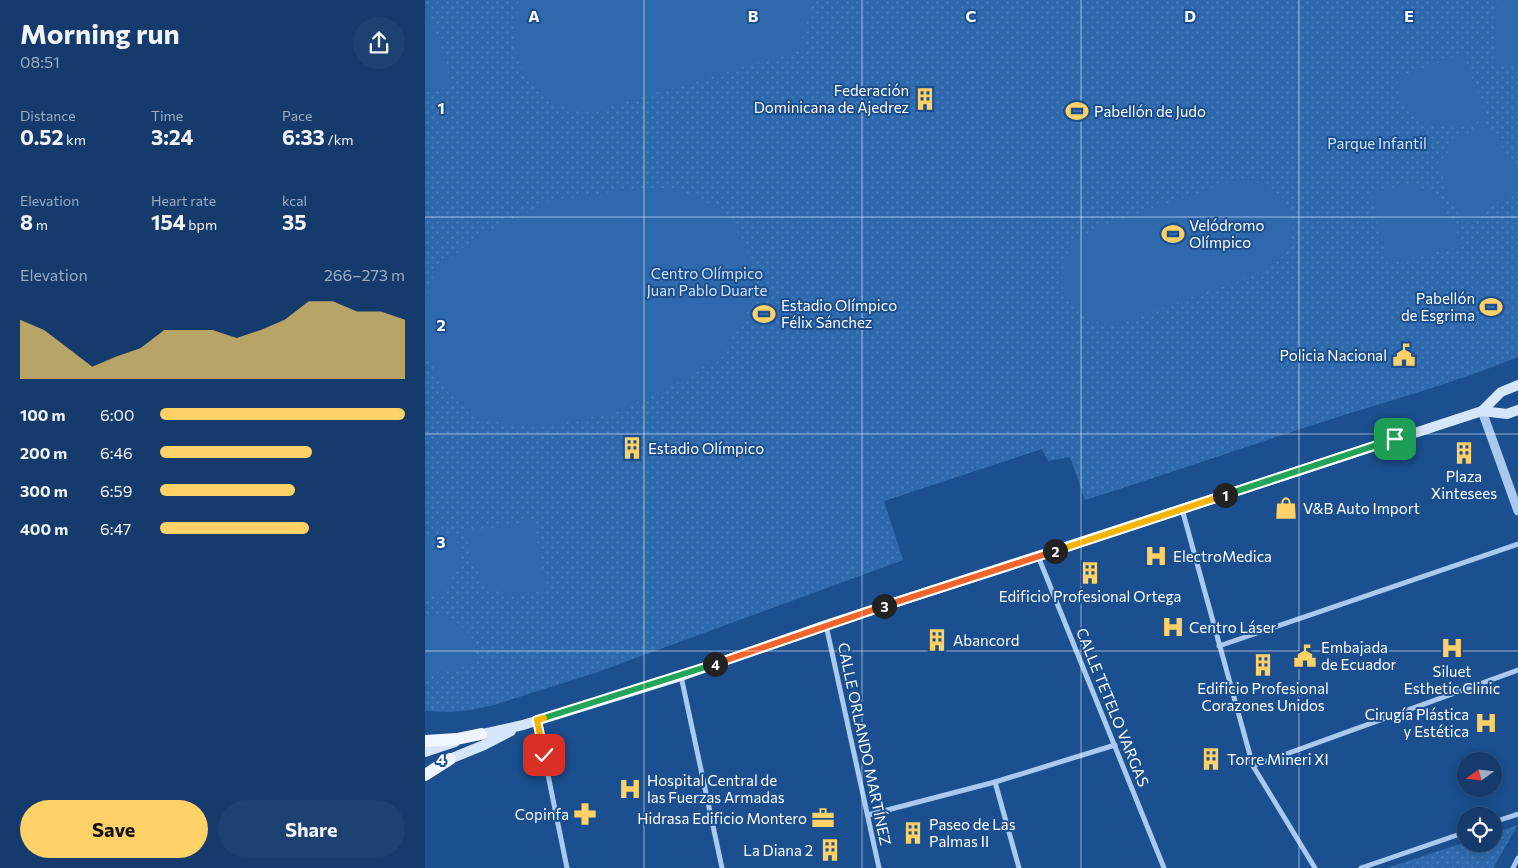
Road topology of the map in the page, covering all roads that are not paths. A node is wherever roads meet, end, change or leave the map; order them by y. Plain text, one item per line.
1 (1518, 385) edge
2 (1518, 410) edge
3 (1482, 411) junction
4 (1182, 509) junction
5 (1518, 510) edge
6 (1518, 544) edge
7 (1038, 556) junction
8 (826, 625) junction
9 (1219, 646) junction
10 (1518, 670) edge
11 (681, 676) junction
12 (537, 720) junction
13 (523, 725) junction
14 (481, 734) junction
15 (425, 741) edge
16 (1115, 745) junction
17 (425, 752) edge
18 (450, 759) junction
19 (1253, 766) junction
20 (425, 768) edge
21 (425, 775) edge
22 (995, 782) junction
23 (1518, 814) edge
24 (868, 815) junction
25 (1502, 819) edge
26 (1457, 835) edge
27 (1518, 858) edge
28 (567, 868) edge
29 (722, 868) edge
30 (879, 868) edge
31 (1019, 868) edge
32 (1164, 868) edge
33 (1315, 868) edge
34 (1361, 868) edge
35 (1513, 868) edge

1 - 3 main road
2 - 3 main road
3 - 4 main road
3 - 5 street
4 - 7 main road
4 - 9 street
6 - 9 street
7 - 8 main road
7 - 16 street, CALLE TETELO VARGAS
8 - 11 main road
8 - 24 street, CALLE ORLANDO MARTÍNEZ
9 - 19 street
10 - 19 street
11 - 12 main road
11 - 29 street
12 - 13 main road
12 - 28 street
13 - 14 main road
13 - 18 main road
14 - 15 main road
14 - 17 main road
16 - 22 street
16 - 32 street, CALLE TETELO VARGAS
18 - 20 main road
18 - 21 main road
19 - 33 street
22 - 24 street
22 - 31 street
23 - 25 street
24 - 30 street, CALLE ORLANDO MARTÍNEZ
26 - 34 street
27 - 35 street

